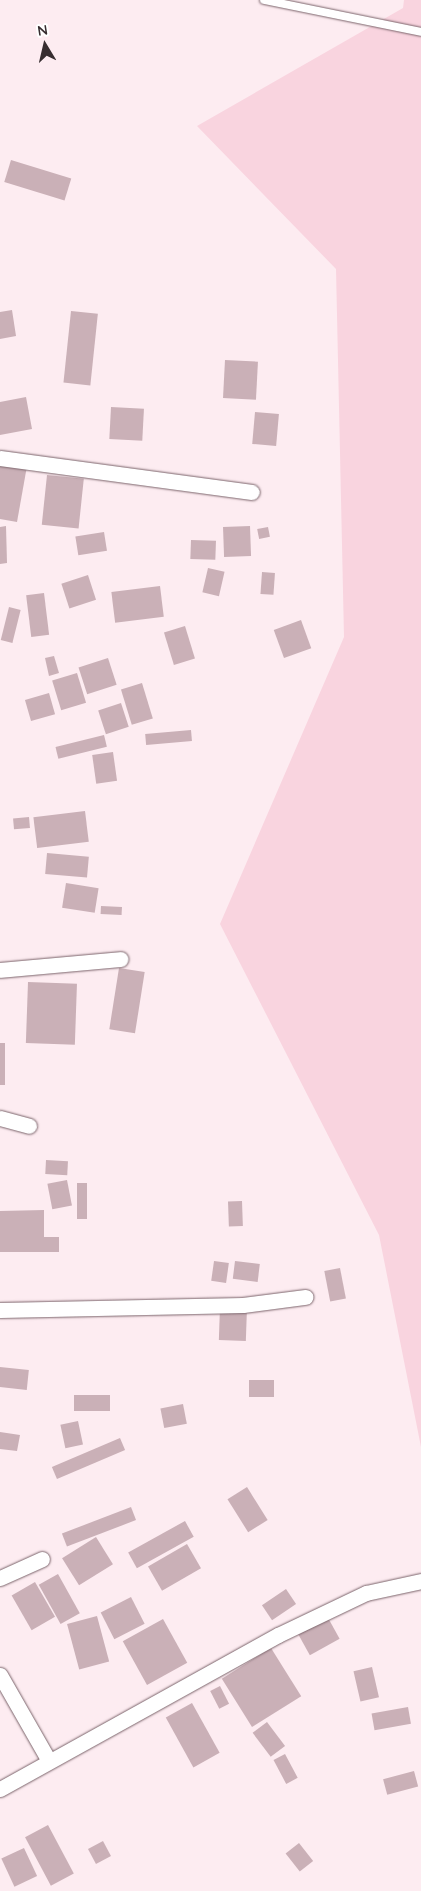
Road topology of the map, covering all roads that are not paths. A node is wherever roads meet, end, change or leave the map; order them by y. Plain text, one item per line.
1 (264, 0) edge
2 (421, 32) edge
3 (0, 458) edge
4 (252, 492) dead end
5 (120, 959) dead end
6 (0, 970) edge
7 (0, 1118) edge
8 (30, 1126) dead end
9 (305, 1297) dead end
10 (0, 1310) edge
11 (42, 1559) dead end
12 (0, 1578) edge
13 (421, 1581) edge
14 (0, 1675) edge
15 (49, 1761) junction
16 (0, 1789) edge

1 - 2 lane
3 - 4 street
5 - 6 street
7 - 8 street
9 - 10 street
11 - 12 street
13 - 15 street
14 - 15 street
15 - 16 street

